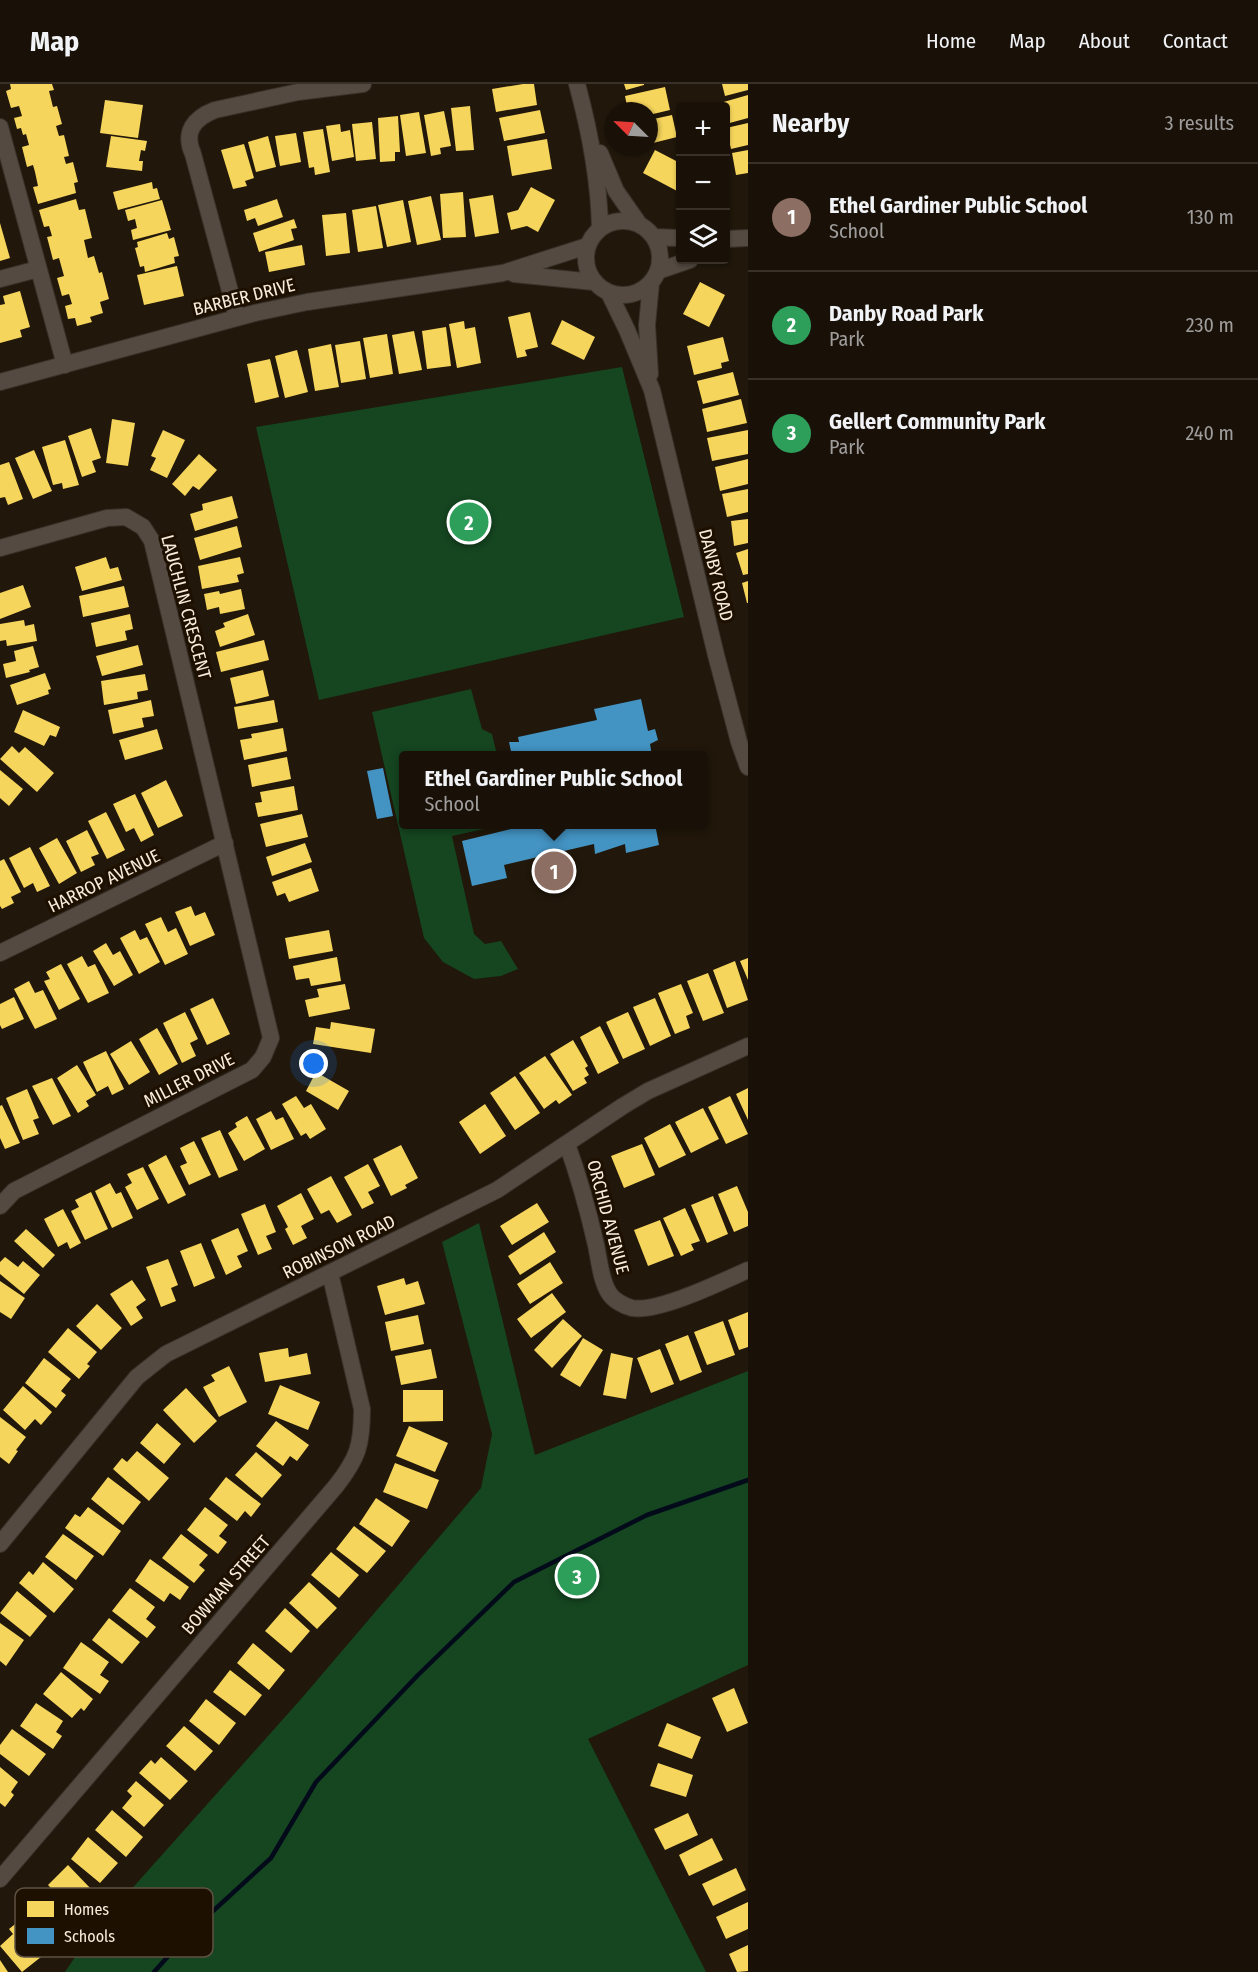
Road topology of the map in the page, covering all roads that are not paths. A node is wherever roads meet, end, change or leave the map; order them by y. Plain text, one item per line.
1 (363, 84) edge
2 (577, 84) edge
3 (0, 129) edge
4 (590, 130) junction
5 (639, 224) junction
6 (600, 228) junction
7 (654, 237) junction
8 (676, 238) edge
9 (587, 246) junction
10 (682, 264) edge
11 (38, 269) junction
12 (503, 273) junction
13 (655, 277) junction
14 (0, 279) edge
15 (594, 282) junction
16 (609, 293) junction
17 (237, 317) junction
18 (65, 365) junction
19 (0, 382) edge
20 (652, 390) junction
21 (0, 548) edge
22 (748, 768) edge
23 (225, 843) junction
24 (0, 953) edge
25 (748, 1046) edge
26 (567, 1144) junction
27 (0, 1206) edge
28 (748, 1270) edge
29 (330, 1273) junction
30 (0, 1544) edge
31 (0, 1879) edge

1 - 17 street
2 - 4 street
3 - 11 street
4 - 5 street
4 - 6 street
5 - 6 street
5 - 7 street
6 - 9 street
7 - 8 street
7 - 13 street
9 - 12 street, BARBER DRIVE
9 - 15 street
10 - 13 street
11 - 14 street
11 - 18 street
12 - 15 street, BARBER DRIVE
12 - 17 street, BARBER DRIVE
13 - 16 street
13 - 20 street, DANBY ROAD
15 - 16 street
16 - 20 street, DANBY ROAD
17 - 18 street, BARBER DRIVE
18 - 19 street, BARBER DRIVE
20 - 22 street, DANBY ROAD
21 - 23 street, LAUCHLIN CRESCENT
23 - 24 street, HARROP AVENUE
23 - 27 street, MILLER DRIVE
25 - 26 street, ROBINSON ROAD
26 - 28 street, ORCHID AVENUE
26 - 29 street, ROBINSON ROAD
29 - 30 street, ROBINSON ROAD
29 - 31 street, BOWMAN STREET

